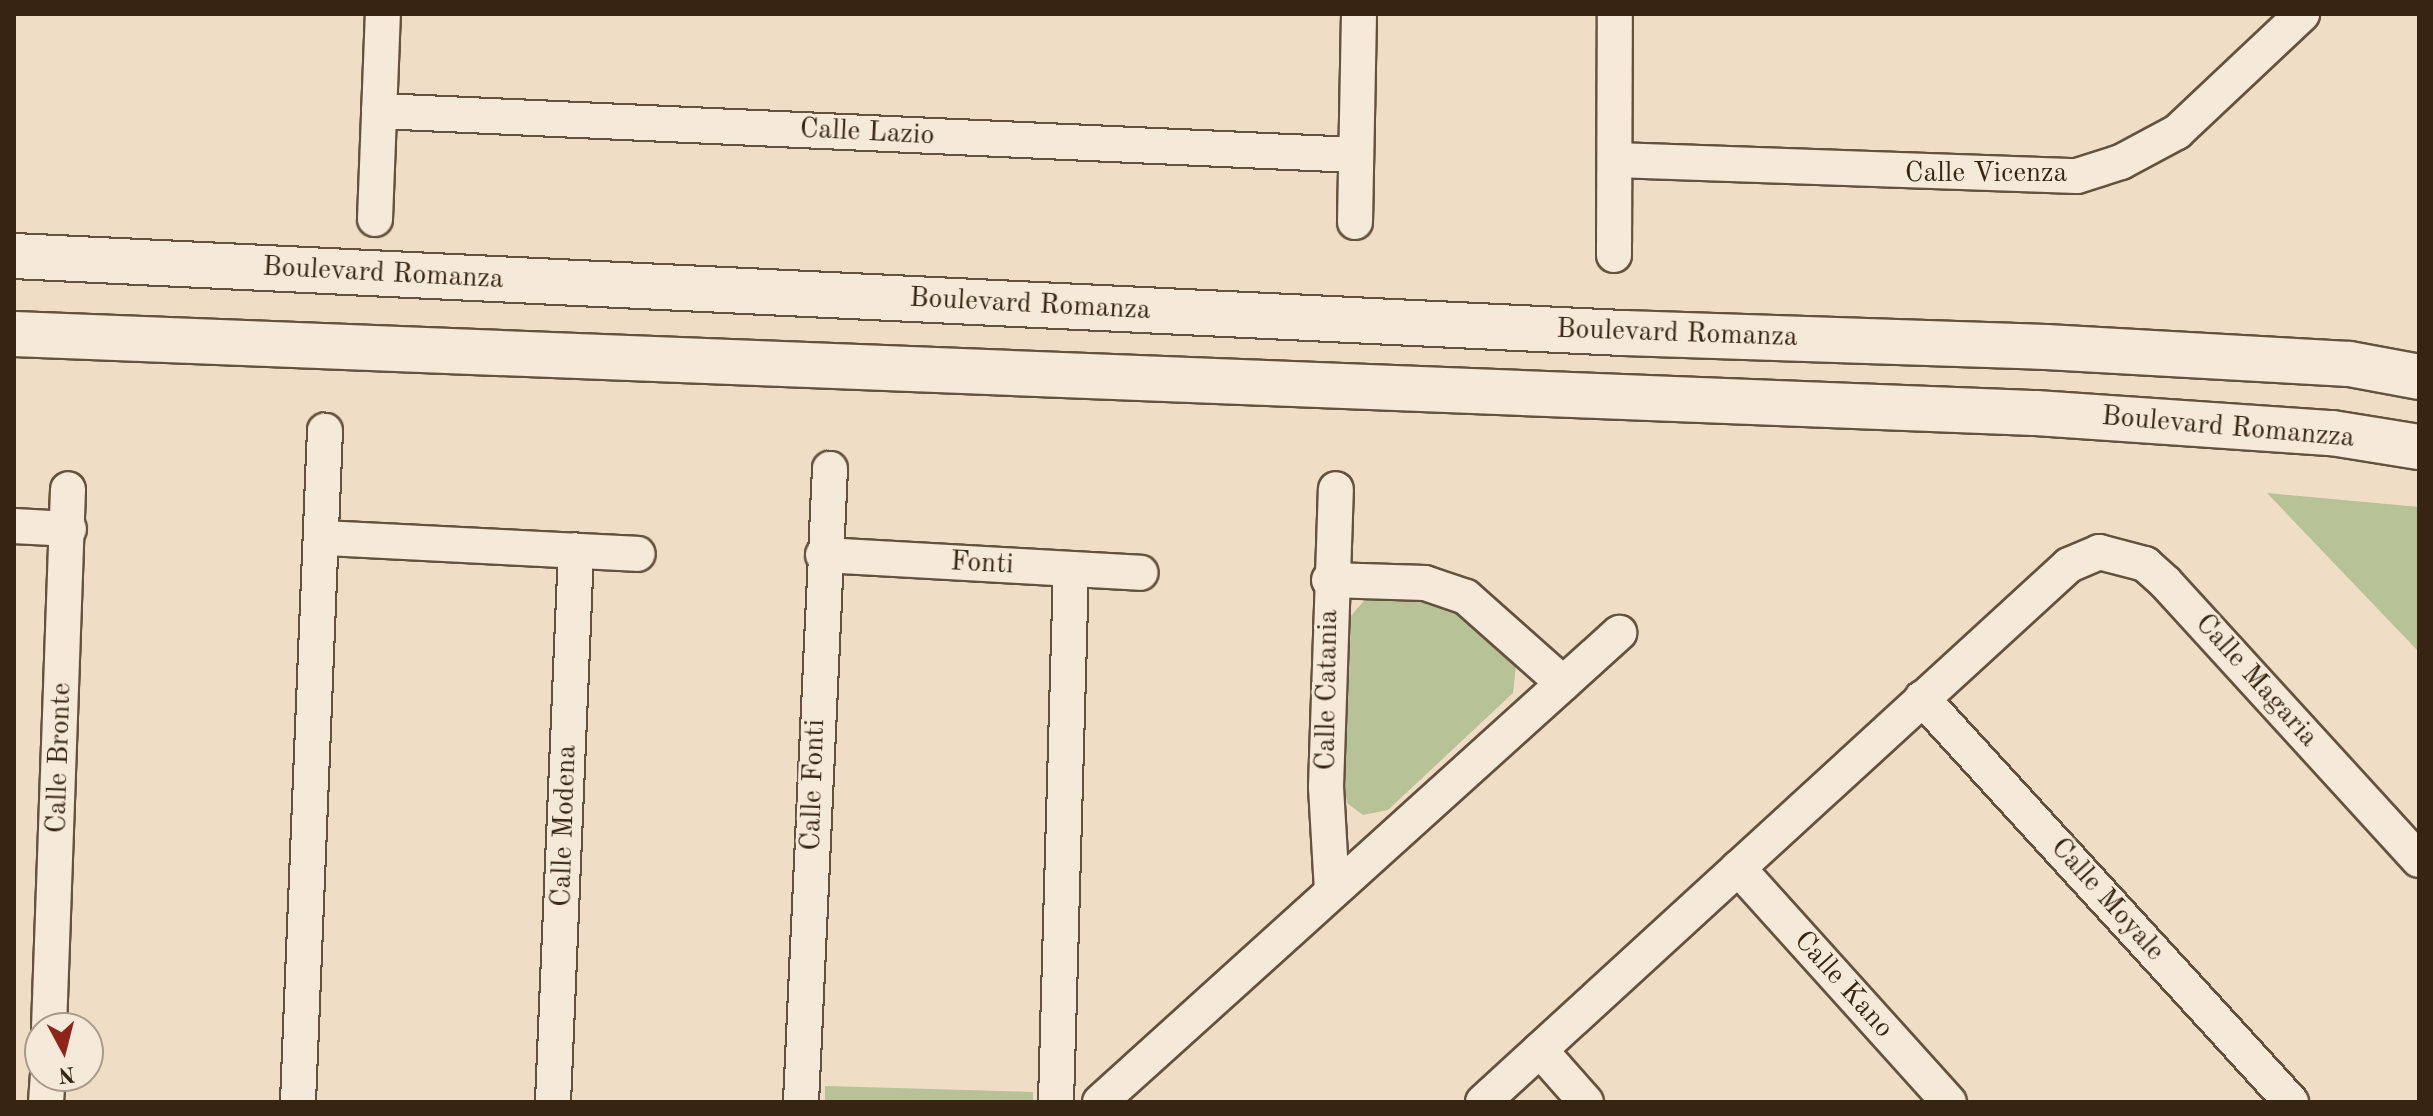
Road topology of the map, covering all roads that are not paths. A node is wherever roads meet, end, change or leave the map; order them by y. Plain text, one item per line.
1 (383, 14) edge
2 (1359, 14) edge
3 (1615, 14) edge
4 (2302, 14) edge
5 (379, 111) junction
6 (1355, 155) junction
7 (1615, 160) junction
8 (375, 219) dead end
9 (1355, 222) dead end
10 (1614, 255) dead end
11 (14, 256) edge
12 (14, 334) edge
13 (2046, 347) junction
14 (2419, 377) edge
15 (2036, 413) junction
16 (325, 431) dead end
17 (2419, 447) edge
18 (830, 469) dead end
19 (68, 489) dead end
20 (1336, 489) dead end
21 (14, 526) edge
22 (69, 529) junction
23 (324, 538) junction
24 (576, 550) junction
25 (638, 554) dead end
26 (823, 555) junction
27 (1071, 569) junction
28 (1140, 573) dead end
29 (1329, 580) junction
30 (1619, 633) dead end
31 (1563, 683) junction
32 (1922, 698) junction
33 (2419, 860) edge
34 (1738, 868) junction
35 (1332, 891) junction
36 (50, 1012) edge
37 (1540, 1050) junction
38 (298, 1102) edge
39 (553, 1102) edge
40 (801, 1102) edge
41 (1056, 1102) edge
42 (1100, 1102) edge
43 (1483, 1102) edge
44 (1586, 1102) edge
45 (1949, 1102) edge
46 (2291, 1102) edge

1 - 5 street
2 - 6 street
3 - 7 street
4 - 7 street, Calle Vicenza
5 - 6 street, Calle Lazio
5 - 8 street
6 - 9 street
7 - 10 street
11 - 13 main road, Boulevard Romanza
12 - 15 main road
13 - 14 main road
13 - 15 main road
15 - 17 main road, Boulevard Romanzza
16 - 23 street
18 - 26 street, Calle Fonti
19 - 22 street, Calle Bronte
20 - 29 street, Calle Catania
21 - 22 street
22 - 36 street, Calle Bronte
23 - 24 street
23 - 38 street
24 - 25 street
24 - 39 street, Calle Modena
26 - 27 street, Fonti
26 - 40 street, Calle Fonti
27 - 28 street, Fonti
27 - 41 street
29 - 31 street
29 - 35 street, Calle Catania
30 - 31 street
31 - 35 street
32 - 33 street, Calle Magaria
32 - 34 street
32 - 46 street, Calle Moyale
34 - 37 street
34 - 45 street, Calle Kano
35 - 42 street
37 - 43 street
37 - 44 street

